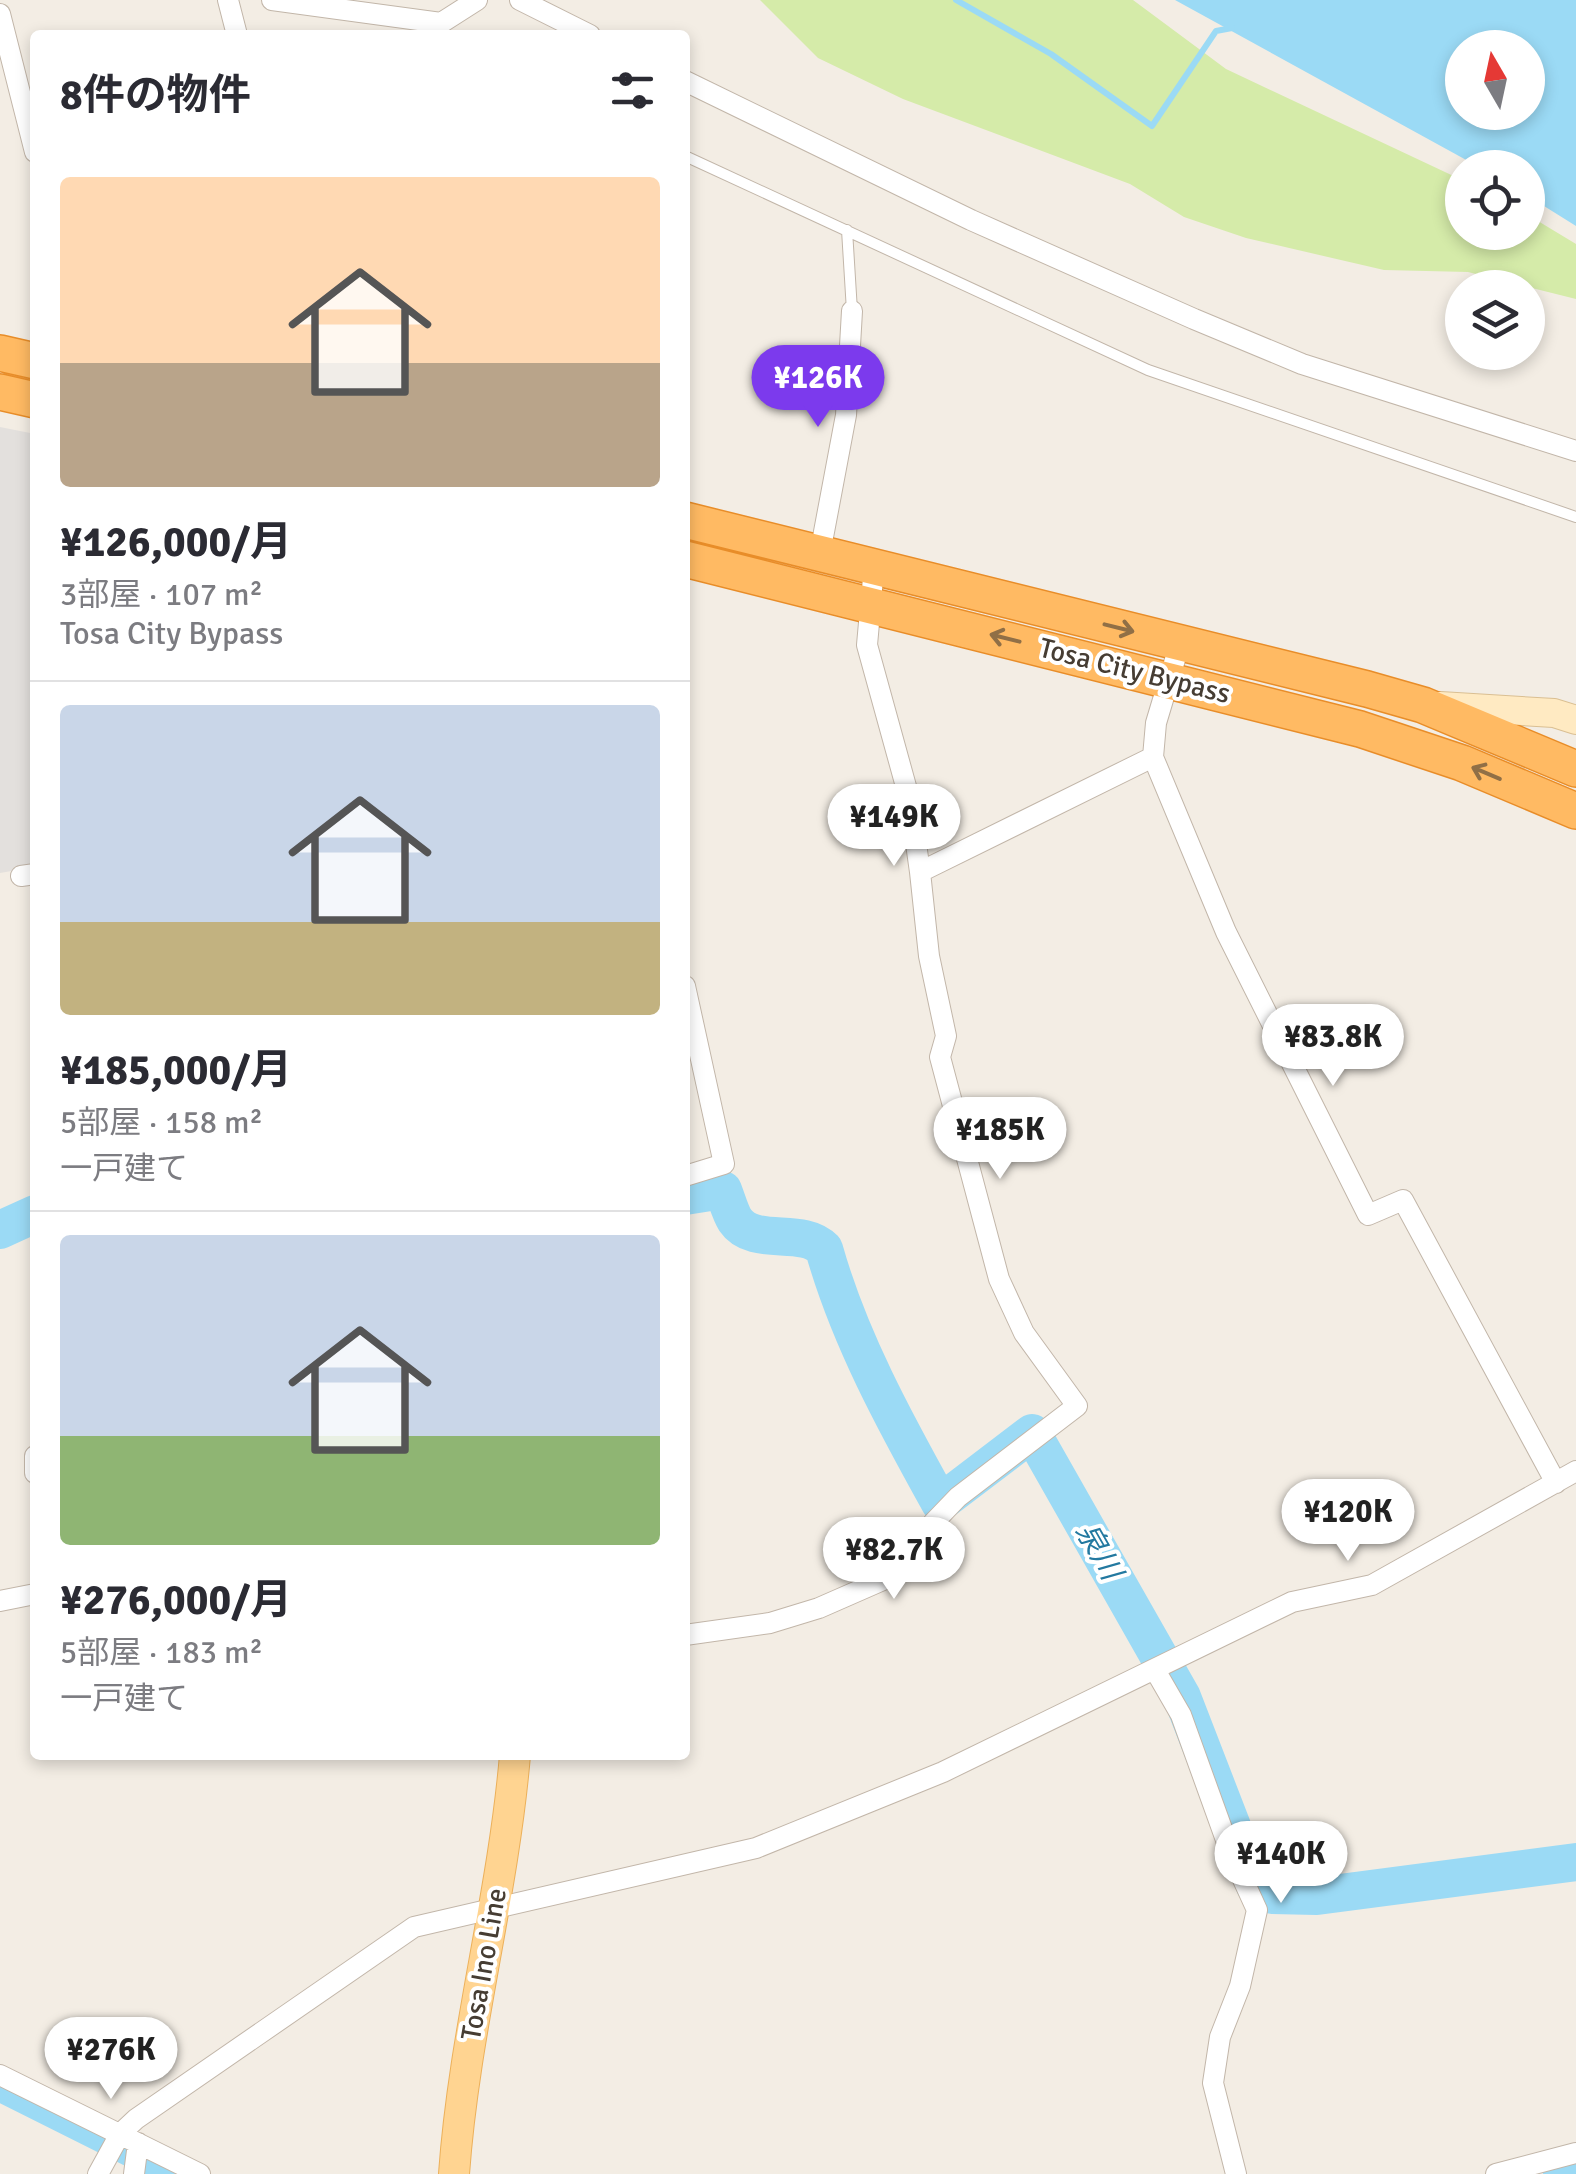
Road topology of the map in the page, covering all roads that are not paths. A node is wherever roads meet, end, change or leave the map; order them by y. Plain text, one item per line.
1 (228, 0) edge
2 (272, 0) edge
3 (477, 0) edge
4 (520, 0) edge
5 (353, 13) junction
6 (0, 14) edge
7 (236, 30) edge
8 (369, 30) edge
9 (580, 30) edge
10 (690, 82) edge
11 (30, 132) edge
12 (690, 158) edge
13 (848, 230) junction
14 (852, 312) joint
15 (0, 353) edge
16 (30, 360) edge
17 (1576, 451) edge
18 (1576, 517) edge
19 (690, 521) edge
20 (820, 553) junction
21 (690, 560) edge
22 (874, 566) junction
23 (868, 603) junction
24 (1180, 642) junction
25 (1170, 679) junction
26 (1423, 705) junction
27 (1576, 720) edge
28 (1576, 737) edge
29 (1152, 757) junction
30 (1576, 768) edge
31 (1576, 811) edge
32 (920, 872) junction
33 (690, 1009) edge
34 (690, 1174) edge
35 (1576, 1471) edge
36 (1556, 1483) junction
37 (30, 1595) edge
38 (0, 1601) edge
39 (690, 1634) edge
40 (1155, 1670) junction
41 (515, 1760) edge
42 (493, 1907) junction
43 (0, 2075) edge
44 (1576, 2153) edge
45 (121, 2155) edge
46 (200, 2174) edge
47 (454, 2174) edge
48 (1236, 2174) edge
49 (1496, 2174) edge

1 - 7 street
2 - 5 street
3 - 5 street
4 - 9 street
5 - 8 street
6 - 11 street
10 - 17 street
12 - 13 lane
13 - 14 lane
13 - 18 lane
14 - 20 street
15 - 16 highway
19 - 20 highway, Tosa City Bypass
20 - 22 highway, Tosa City Bypass
21 - 23 highway, Tosa City Bypass
22 - 23 street
22 -> 24 highway, Tosa City Bypass
25 -> 23 highway, Tosa City Bypass
23 - 32 street
24 - 25 street
24 - 26 highway, Tosa City Bypass
25 - 29 street
31 -> 25 highway, Tosa City Bypass
26 - 27 main road
26 - 30 highway, Tosa City Bypass
28 - 30 main road
29 - 32 street
29 - 36 street
32 - 39 street
33 - 34 street
35 - 36 street
36 - 40 street
37 - 38 street
40 - 42 street
40 - 48 street
41 - 42 main road, Tosa Ino Line
42 - 45 street
42 - 47 main road, Tosa Ino Line
43 - 45 street
44 - 49 street
45 - 46 street

